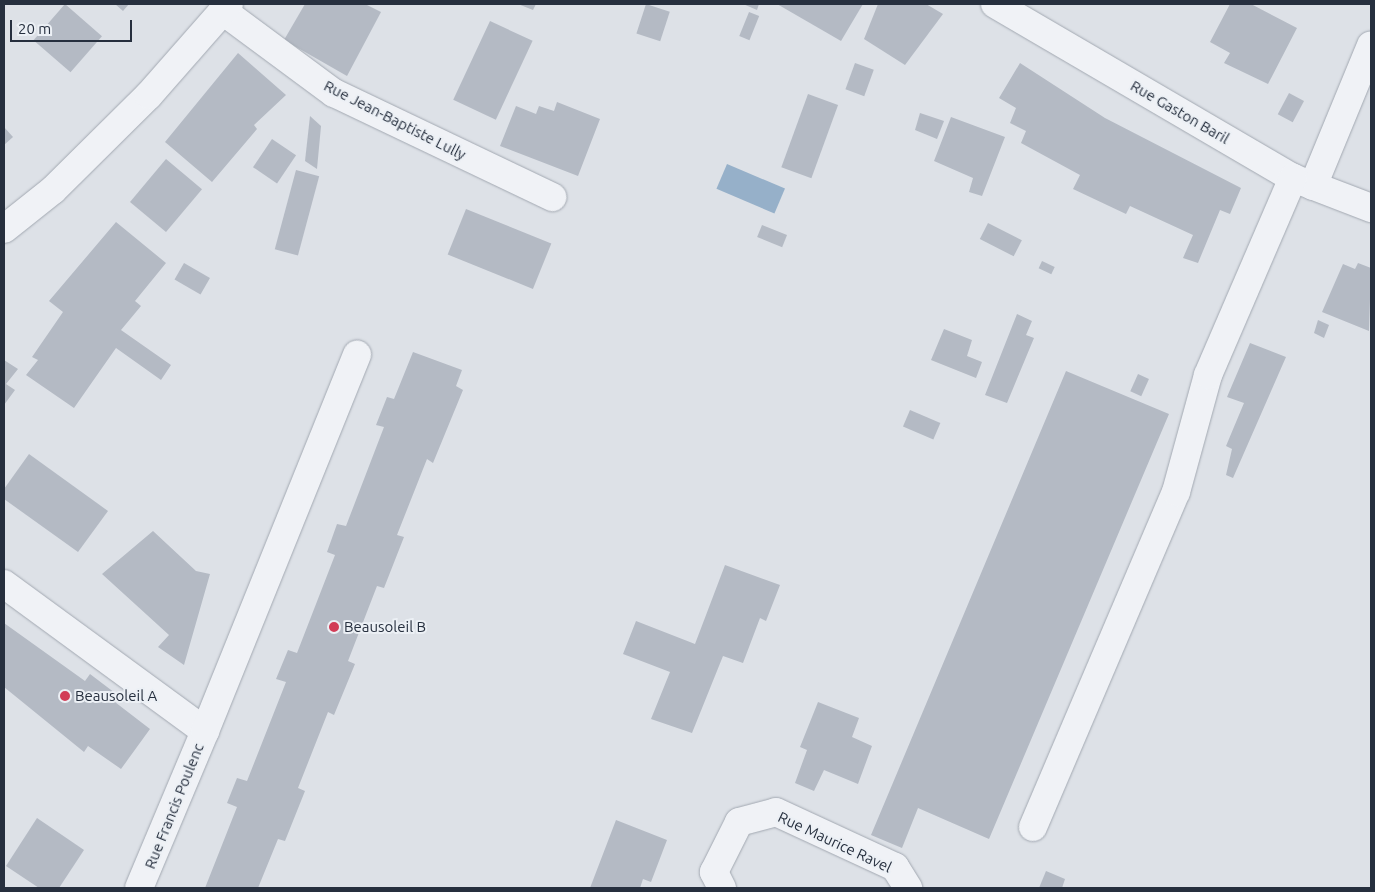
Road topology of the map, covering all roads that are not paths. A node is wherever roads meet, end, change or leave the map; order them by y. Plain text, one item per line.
1 (995, 4) edge
2 (226, 7) edge
3 (1371, 45) edge
4 (1303, 182) junction
5 (552, 197) dead end
6 (1371, 208) edge
7 (4, 229) edge
8 (357, 354) dead end
9 (4, 584) edge
10 (205, 731) junction
11 (1033, 826) dead end
12 (139, 888) edge
13 (722, 888) edge
14 (908, 888) edge

1 - 4 street, Rue Gaston Baril
2 - 5 street, Rue Jean-Baptiste Lully
2 - 7 street
3 - 4 street
4 - 6 street, Rue Gaston Baril
4 - 11 street
8 - 10 street
9 - 10 street, Rue Francis Poulenc
10 - 12 street, Rue Francis Poulenc
13 - 14 street, Rue Maurice Ravel

